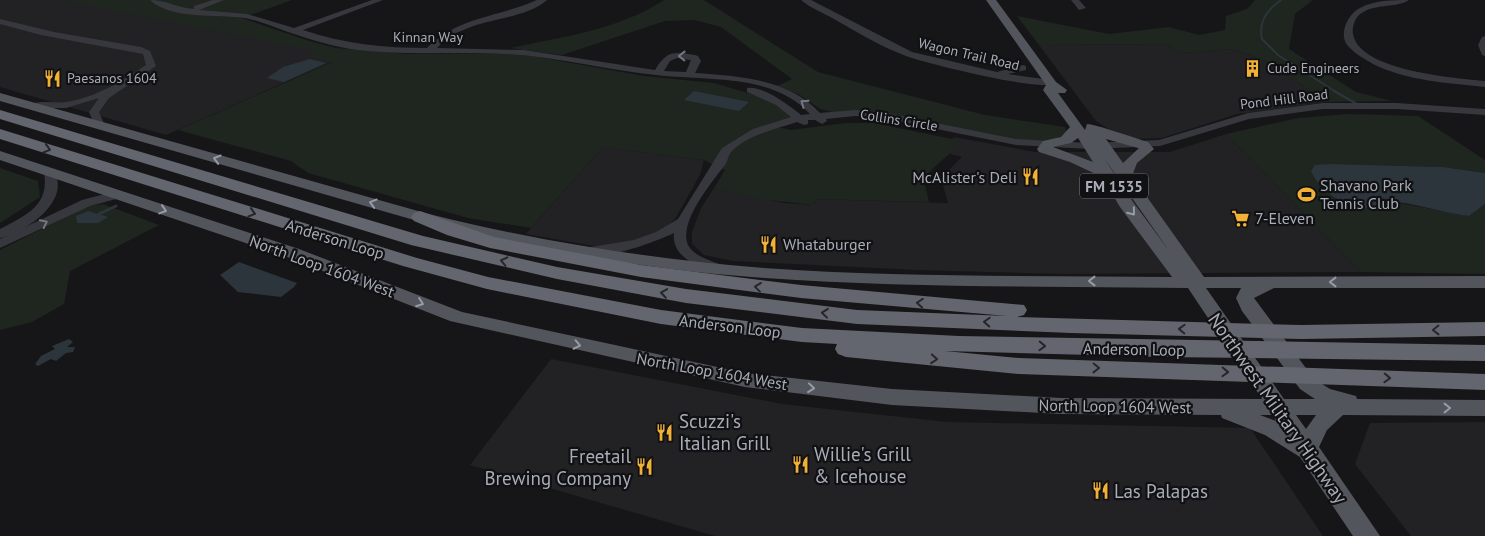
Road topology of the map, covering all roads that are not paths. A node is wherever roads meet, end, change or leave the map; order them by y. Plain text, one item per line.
1 (154, 0) edge
2 (220, 0) edge
3 (379, 0) edge
4 (551, 0) edge
5 (805, 0) edge
6 (991, 0) edge
7 (1075, 0) edge
8 (1405, 0) edge
9 (540, 1) edge
10 (1082, 8) dead end
11 (192, 10) junction
12 (0, 21) edge
13 (11, 25) junction
14 (0, 28) edge
15 (293, 31) junction
16 (1485, 39) edge
17 (429, 51) junction
18 (1485, 53) edge
19 (1023, 68) dead end
20 (658, 73) junction
21 (689, 75) junction
22 (995, 75) junction
23 (706, 77) junction
24 (1051, 84) junction
25 (1485, 84) edge
26 (118, 89) junction
27 (782, 91) junction
28 (0, 97) edge
29 (768, 97) junction
30 (33, 106) junction
31 (1485, 112) edge
32 (0, 114) edge
33 (1266, 116) junction
34 (1485, 116) edge
35 (821, 118) junction
36 (802, 120) junction
37 (100, 126) junction
38 (1083, 126) junction
39 (0, 134) edge
40 (1046, 147) junction
41 (1145, 147) junction
42 (1098, 148) junction
43 (0, 155) edge
44 (50, 172) junction
45 (1106, 174) junction
46 (1125, 176) junction
47 (116, 195) junction
48 (420, 217) junction
49 (682, 222) junction
50 (0, 234) edge
51 (0, 244) edge
52 (584, 252) junction
53 (1163, 254) junction
54 (1185, 258) junction
55 (719, 268) junction
56 (1124, 281) junction
57 (1192, 282) junction
58 (1285, 282) junction
59 (1485, 282) edge
60 (1071, 326) junction
61 (1485, 329) edge
62 (1306, 342) junction
63 (1485, 353) edge
64 (1171, 360) junction
65 (1485, 382) edge
66 (1215, 407) junction
67 (1276, 407) junction
68 (1337, 408) junction
69 (1374, 408) junction
70 (1485, 408) edge
71 (1306, 450) junction
72 (1367, 536) edge

1 - 11 street, Kinnan Way
2 - 11 street
3 - 15 street
4 - 9 street
5 - 22 street, Wagon Trail Road
6 - 24 main road, Northwest Military Highway / FM 1535
7 - 10 street
8 - 25 street
9 - 17 street
11 - 15 street, Kinnan Way
12 - 13 street
13 - 14 street
13 - 26 street
15 - 17 street, Kinnan Way
16 - 18 street
17 - 20 street, Kinnan Way
19 - 22 street
20 - 21 street, Kinnan Way
21 -> 20 street
21 - 23 street, Kinnan Way
22 - 24 street, Wagon Trail Road
23 - 27 street, Kinnan Way
23 - 29 street, Kinnan Way
24 - 38 main road, Northwest Military Highway / FM 1535
26 - 30 street
26 - 37 street
27 - 29 street
35 -> 27 street, Kinnan Way
28 - 30 main road
29 - 36 street, Kinnan Way
30 - 37 main road
31 - 33 street, Pond Hill Road
60 -> 32 highway, Anderson Loop
33 - 34 street, Pond Hill Road
33 - 41 street, Pond Hill Road
35 - 36 street, Collins Circle
35 - 40 street, Collins Circle
36 - 49 street, Collins Circle
48 -> 37 main road
38 - 40 main road
38 - 41 main road
38 - 42 main road, Northwest Military Highway / FM 1535
39 -> 64 highway, Anderson Loop
40 - 42 street, Collins Circle
40 - 45 main road
41 - 42 street, Pond Hill Road
41 - 46 main road
42 - 45 main road, Northwest Military Highway / FM 1535
42 - 46 main road, Northwest Military Highway / FM 1535
43 - 44 main road, North Loop 1604 West
44 - 47 main road, North Loop 1604 West
44 - 50 street
45 -> 53 main road, Northwest Military Highway / FM 1535
46 - 54 main road, Northwest Military Highway / FM 1535
51 -> 47 street
47 -> 66 main road, North Loop 1604 West
48 - 52 main road
60 -> 48 highway
49 - 52 street, Collins Circle
49 - 55 street
52 - 55 main road
53 - 56 main road
53 - 57 main road, Northwest Military Highway / FM 1535
54 - 57 main road, Northwest Military Highway / FM 1535
54 - 58 main road
56 -> 55 main road
56 - 57 main road
57 - 58 main road
57 - 67 main road, Northwest Military Highway / FM 1535
59 -> 58 main road
58 - 69 main road
62 -> 60 highway, Anderson Loop
61 -> 62 highway, Anderson Loop
62 - 63 highway, Anderson Loop
62 - 64 highway, Anderson Loop
64 -> 65 highway
66 - 67 main road, North Loop 1604 West
66 - 71 main road
67 - 68 main road, North Loop 1604 West
67 - 71 main road, Northwest Military Highway / FM 1535
68 - 69 main road, North Loop 1604 West
68 - 71 main road
69 -> 70 main road, North Loop 1604 West
71 - 72 main road, Northwest Military Highway / FM 1535

